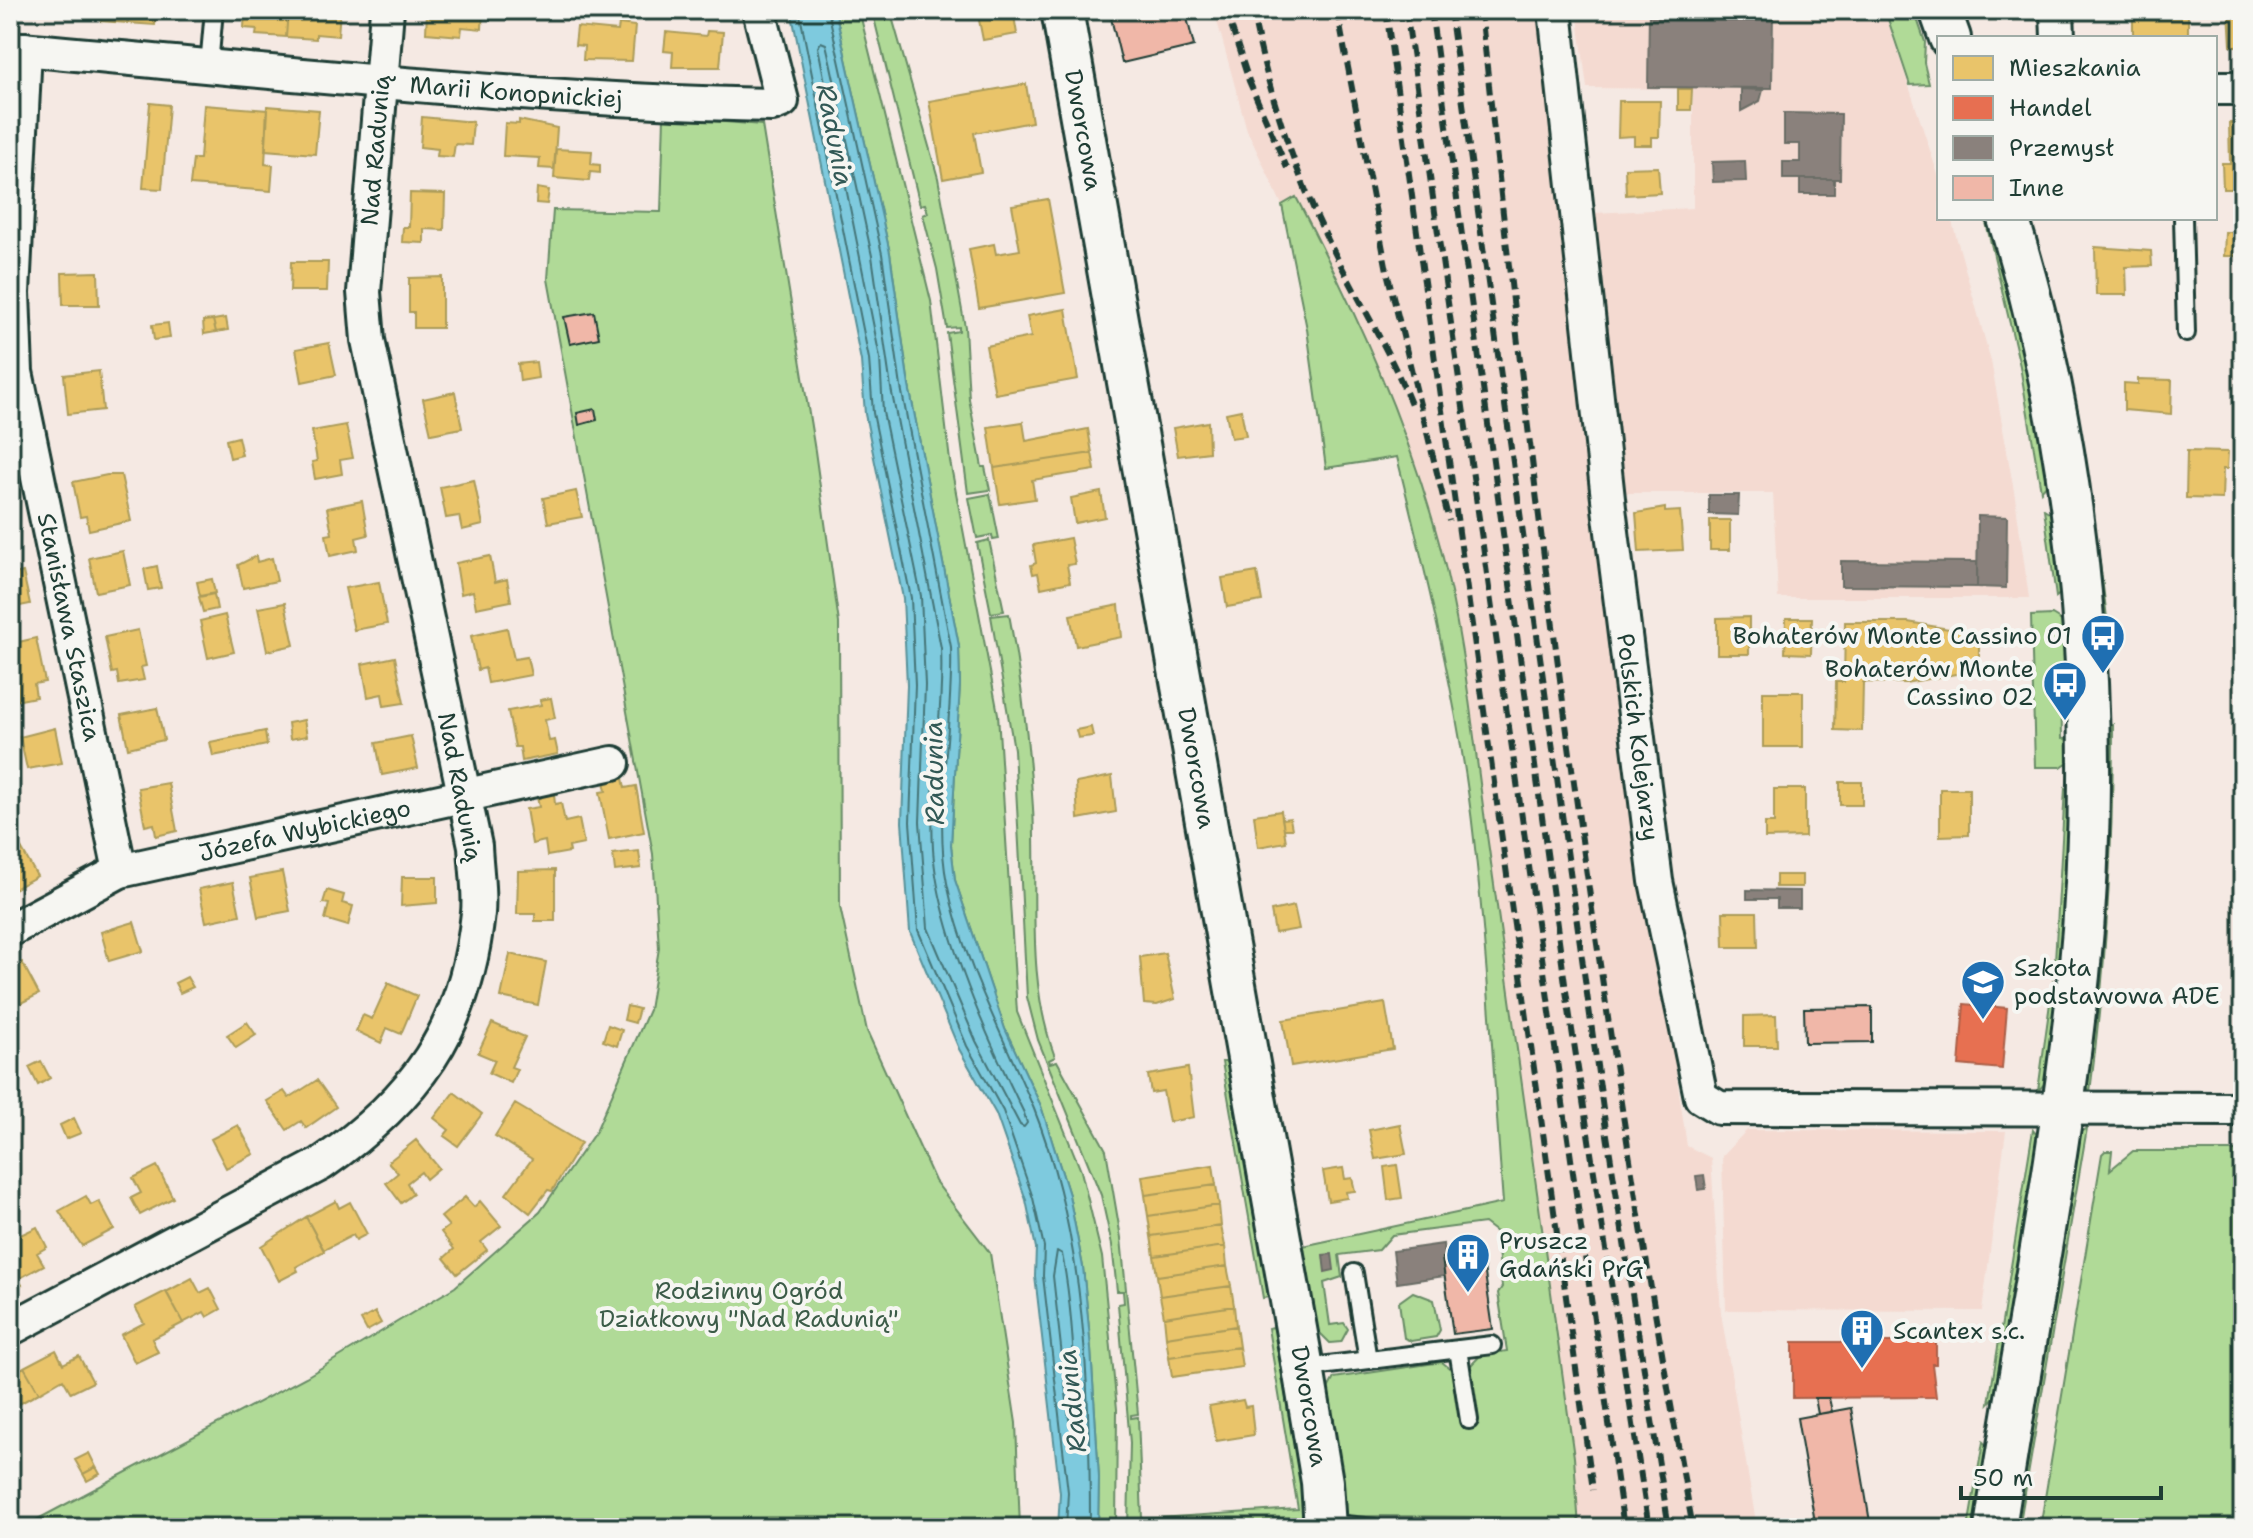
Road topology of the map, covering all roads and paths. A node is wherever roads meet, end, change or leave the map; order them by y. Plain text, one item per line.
1 (214, 10) edge
2 (387, 10) edge
3 (759, 10) edge
4 (1062, 10) edge
5 (1555, 10) edge
6 (1940, 10) edge
7 (2057, 10) edge
8 (1949, 36) edge
9 (2058, 36) edge
10 (18, 48) edge
11 (209, 66) junction
12 (381, 82) junction
13 (2217, 88) edge
14 (2243, 88) edge
15 (2009, 220) edge
16 (2183, 220) edge
17 (2186, 333) dead end
18 (13, 373) edge
19 (613, 763) dead end
20 (463, 796) junction
21 (120, 871) junction
22 (10, 930) edge
23 (2063, 1109) junction
24 (2243, 1109) edge
25 (1354, 1273) dead end
26 (10, 1329) edge
27 (1492, 1345) dead end
28 (1458, 1349) junction
29 (1368, 1360) junction
30 (1303, 1368) junction
31 (1469, 1420) dead end
32 (1325, 1526) edge
33 (1375, 1528) edge
34 (1995, 1528) edge

1 - 11 lane
2 - 12 street, Nad Radunią
3 - 12 street, Marii Konopnickiej
4 - 30 street, Dworcowa
5 - 23 street, Polskich Kolejarzy
6 - 8 street
7 - 9 street
10 - 11 street, Marii Konopnickiej
10 - 18 street, Stanisława Staszica
11 - 12 street, Marii Konopnickiej
12 - 20 street, Nad Radunią
13 - 14 street
15 - 23 street
16 - 17 lane
18 - 21 street, Stanisława Staszica
19 - 20 street, Józefa Wybickiego
20 - 21 street, Józefa Wybickiego
20 - 26 street, Nad Radunią
21 - 22 street, Józefa Wybickiego
23 - 24 street, Polskich Kolejarzy
23 - 34 street
25 - 29 lane
27 - 28 lane
28 - 29 lane
28 - 31 lane
29 - 30 lane
30 - 32 street, Dworcowa
32 - 33 lane

